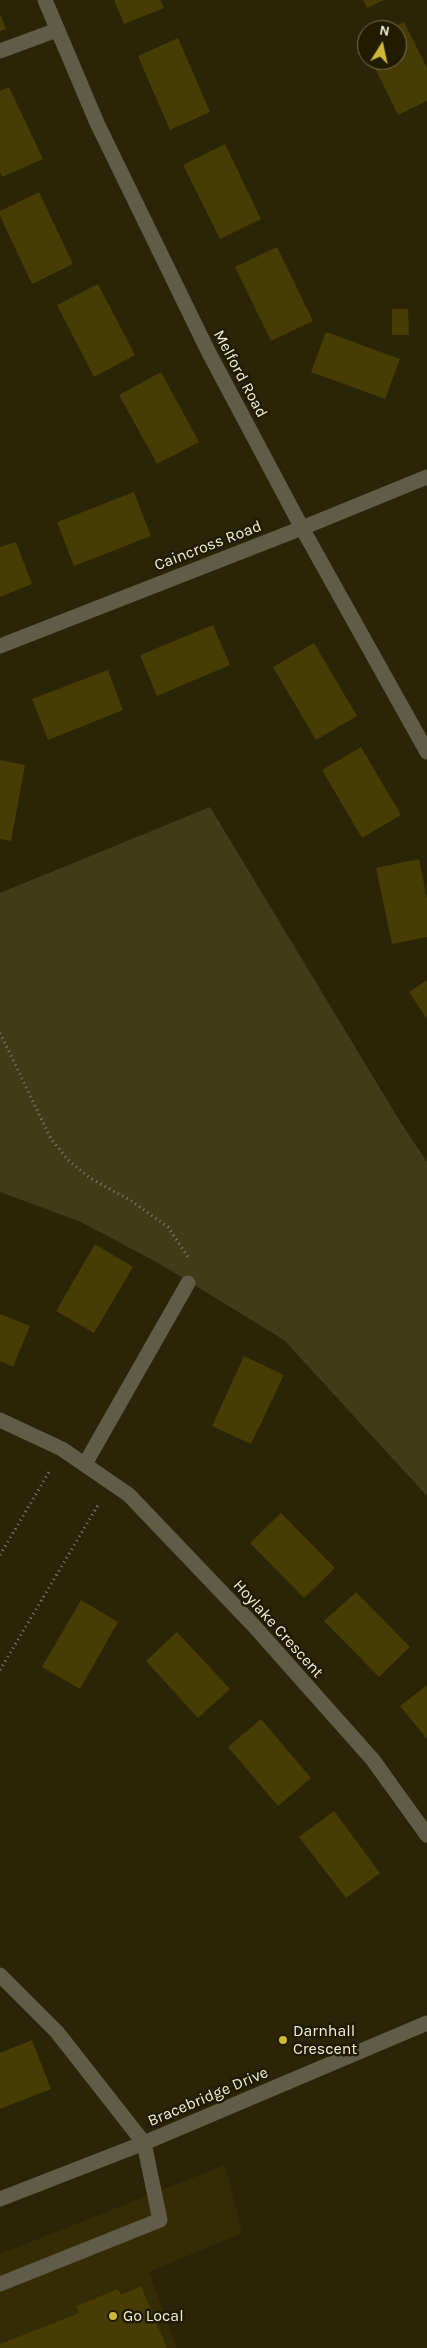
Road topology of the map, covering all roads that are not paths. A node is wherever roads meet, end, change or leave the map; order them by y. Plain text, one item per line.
1 (44, 0) edge
2 (57, 30) junction
3 (0, 51) edge
4 (427, 477) edge
5 (302, 528) junction
6 (0, 646) edge
7 (427, 752) edge
8 (188, 1283) road end
9 (0, 1420) edge
10 (85, 1464) junction
11 (427, 1835) edge
12 (0, 1975) edge
13 (427, 2023) edge
14 (144, 2143) junction
15 (0, 2200) edge
16 (0, 2284) edge

1 - 2 street, Melford Road
2 - 3 street
2 - 5 street, Melford Road
4 - 5 street, Caincross Road
5 - 6 street, Caincross Road
5 - 7 street, Melford Road
8 - 10 street
9 - 10 street, Hoylake Crescent
10 - 11 street, Hoylake Crescent
12 - 14 street
13 - 14 street, Bracebridge Drive
14 - 15 street, Bracebridge Drive
14 - 16 street

